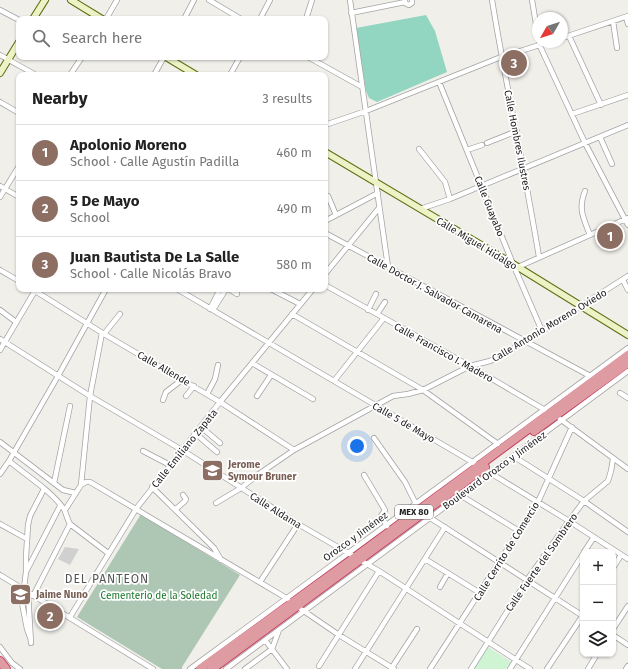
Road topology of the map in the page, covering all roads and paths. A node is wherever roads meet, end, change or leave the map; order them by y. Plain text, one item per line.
1 (45, 0) edge
2 (71, 0) edge
3 (117, 0) edge
4 (194, 0) edge
5 (209, 0) edge
6 (270, 0) edge
7 (312, 0) edge
8 (350, 0) edge
9 (412, 0) edge
10 (492, 0) edge
11 (532, 0) edge
12 (405, 1) edge
13 (0, 10) edge
14 (534, 12) edge
15 (351, 13) junction
16 (36, 16) edge
17 (97, 16) edge
18 (108, 16) edge
19 (186, 16) edge
20 (236, 16) edge
21 (262, 16) edge
22 (307, 16) edge
23 (627, 16) edge
24 (16, 18) edge
25 (613, 21) junction
26 (628, 24) edge
27 (569, 36) joint
28 (532, 46) edge
29 (16, 47) edge
30 (541, 48) edge
31 (617, 48) dead end
32 (0, 55) edge
33 (501, 57) junction
34 (8, 59) junction
35 (80, 60) edge
36 (163, 60) edge
37 (170, 60) edge
38 (238, 60) edge
39 (314, 60) edge
40 (31, 72) edge
41 (72, 72) edge
42 (156, 72) edge
43 (191, 72) edge
44 (232, 72) edge
45 (0, 74) edge
46 (439, 82) junction
47 (362, 86) junction
48 (628, 95) edge
49 (0, 102) edge
50 (601, 105) junction
51 (16, 110) edge
52 (366, 111) junction
53 (572, 114) junction
54 (328, 124) edge
55 (628, 125) edge
56 (517, 132) junction
57 (600, 137) junction
58 (586, 143) junction
59 (419, 149) dead end
60 (467, 150) junction
61 (328, 154) edge
62 (612, 164) dead end
63 (524, 168) junction
64 (16, 171) edge
65 (376, 182) junction
66 (0, 186) edge
67 (482, 186) junction
68 (5, 189) junction
69 (585, 191) dead end
70 (378, 192) junction
71 (16, 195) edge
72 (328, 196) edge
73 (0, 197) edge
74 (450, 199) junction
75 (379, 208) junction
76 (420, 208) junction
77 (336, 215) junction
78 (626, 218) edge
79 (328, 220) edge
80 (628, 225) edge
81 (328, 234) edge
82 (590, 234) junction
83 (349, 245) junction
84 (539, 257) junction
85 (515, 265) junction
86 (388, 267) junction
87 (0, 270) edge
88 (328, 270) edge
89 (628, 276) edge
90 (16, 279) edge
91 (623, 280) junction
92 (328, 287) edge
93 (628, 290) edge
94 (33, 292) edge
95 (37, 292) edge
96 (104, 292) edge
97 (182, 292) edge
98 (219, 292) edge
99 (224, 292) edge
100 (234, 292) edge
101 (277, 292) edge
102 (310, 292) edge
103 (237, 294) dead end
104 (376, 294) dead end
105 (385, 302) dead end
106 (300, 304) junction
107 (581, 306) junction
108 (212, 309) junction
109 (0, 310) edge
110 (368, 310) junction
111 (120, 314) dead end
112 (292, 314) junction
113 (377, 314) junction
114 (384, 318) junction
115 (16, 322) junction
116 (87, 324) junction
117 (542, 331) junction
118 (103, 334) junction
119 (628, 335) edge
120 (2, 341) edge
121 (525, 342) junction
122 (269, 343) junction
123 (628, 348) edge
124 (0, 350) edge
125 (358, 352) junction
126 (628, 355) edge
127 (252, 363) junction
128 (628, 363) edge
129 (218, 365) dead end
130 (470, 366) junction
131 (628, 371) edge
132 (272, 375) junction
133 (58, 376) junction
134 (183, 379) junction
135 (600, 380) junction
136 (334, 381) junction
137 (194, 386) junction
138 (423, 390) junction
139 (620, 393) dead end
140 (207, 394) junction
141 (90, 396) junction
142 (186, 396) dead end
143 (257, 396) dead end
144 (628, 398) edge
145 (313, 399) dead end
146 (163, 400) dead end
147 (220, 402) junction
148 (70, 406) dead end
149 (377, 406) junction
150 (553, 414) junction
151 (572, 427) junction
152 (201, 428) junction
153 (196, 434) junction
154 (374, 438) dead end
155 (0, 442) edge
156 (220, 443) dead end
157 (500, 445) junction
158 (143, 450) dead end
159 (182, 450) junction
160 (294, 450) junction
161 (14, 452) junction
162 (217, 452) dead end
163 (514, 456) junction
164 (613, 459) junction
165 (9, 461) junction
166 (170, 465) junction
167 (478, 465) junction
168 (628, 469) edge
169 (491, 473) junction
170 (0, 474) edge
171 (364, 475) dead end
172 (549, 479) junction
173 (54, 483) junction
174 (81, 485) junction
175 (152, 487) junction
176 (241, 488) junction
177 (44, 489) junction
178 (76, 493) junction
179 (182, 495) dead end
180 (460, 495) junction
181 (584, 501) junction
182 (538, 502) junction
183 (216, 503) dead end
184 (60, 506) junction
185 (136, 509) junction
186 (176, 509) junction
187 (65, 510) junction
188 (421, 511) junction
189 (569, 521) junction
190 (0, 524) edge
191 (70, 524) junction
192 (298, 524) junction
193 (387, 526) junction
194 (445, 527) junction
195 (519, 531) junction
196 (628, 532) edge
197 (594, 537) junction
198 (27, 539) junction
199 (586, 549) edge
200 (108, 553) junction
201 (621, 555) junction
202 (357, 559) junction
203 (426, 559) junction
204 (580, 559) edge
205 (628, 559) edge
206 (222, 561) junction
207 (500, 562) junction
208 (616, 563) edge
209 (379, 571) junction
210 (26, 572) junction
211 (448, 573) junction
212 (0, 575) edge
213 (527, 580) junction
214 (260, 582) junction
215 (440, 587) dead end
216 (407, 589) junction
217 (23, 590) junction
218 (480, 593) junction
219 (31, 595) junction
220 (555, 598) junction
221 (295, 604) junction
222 (628, 606) edge
223 (580, 613) edge
224 (70, 617) junction
225 (580, 620) edge
226 (460, 623) junction
227 (616, 624) edge
228 (280, 628) junction
229 (418, 629) dead end
230 (338, 635) junction
231 (616, 637) edge
232 (265, 640) junction
233 (488, 642) junction
234 (628, 645) edge
235 (0, 647) edge
236 (272, 649) junction
237 (366, 652) junction
238 (595, 657) edge
239 (516, 659) junction
240 (0, 661) edge
241 (319, 666) dead end
242 (628, 666) edge
243 (6, 669) edge
244 (20, 669) edge
245 (153, 669) edge
246 (190, 669) edge
247 (200, 669) edge
248 (212, 669) edge
249 (226, 669) edge
250 (245, 669) edge
251 (287, 669) edge
252 (355, 669) edge
253 (392, 669) edge
254 (430, 669) edge
255 (471, 669) edge
256 (510, 669) edge
257 (530, 669) edge
258 (547, 669) edge
259 (588, 669) edge
260 (626, 669) edge

1 - 16 street
2 - 17 street
3 - 18 street
4 - 19 street
5 - 20 street
6 - 21 street
7 - 22 street
8 - 15 street
9 - 12 street
10 - 33 street, Calle Hombres Ilustres
11 - 14 street
12 - 15 street
13 - 24 street
15 - 47 street
23 - 25 street
23 - 26 street
25 - 27 street
25 - 31 street
27 - 50 street
28 - 33 street
29 - 34 street
30 - 53 street
32 - 34 street
33 - 46 street
33 - 56 street, Calle Hombres Ilustres
34 - 40 street
34 - 45 street
35 - 41 street
36 - 42 street
37 - 43 street
38 - 44 street
39 - 47 street
46 - 52 street
46 - 60 street, Calle Guayabo
47 - 52 street
48 - 50 street
49 - 51 street
50 - 53 street
52 - 54 street
52 - 65 street
53 - 58 street
55 - 57 street
56 - 60 street
56 - 63 street, Calle Hombres Ilustres
57 - 58 street
57 - 62 street
58 - 63 street
58 - 78 street
59 - 74 street
60 - 67 street, Calle Guayabo
61 - 65 street, Calle Miguel Hidalgo
63 - 67 street
63 - 84 street, Calle Hombres Ilustres
64 - 68 street
65 - 70 street
65 - 76 street, Calle Miguel Hidalgo
66 - 68 street
67 - 74 street
67 - 85 street, Calle Guayabo
68 - 71 street
68 - 73 street
69 - 82 street
70 - 75 street
70 - 77 street
72 - 77 street
74 - 76 street
75 - 83 street
75 - 86 street
76 - 85 street, Calle Miguel Hidalgo
77 - 79 street
78 - 80 street
78 - 82 street
81 - 83 street, Calle Doctor J. Salvador Camarena
82 - 84 street
83 - 86 street, Calle Doctor J. Salvador Camarena
83 - 88 street
84 - 85 street
85 - 107 street, Calle Miguel Hidalgo
85 - 117 street, Calle Guayabo
86 - 121 street, Calle Doctor J. Salvador Camarena
87 - 90 street
89 - 91 street, Calle Antonio Moreno Oviedo
91 - 93 street
91 - 107 street, Calle Antonio Moreno Oviedo
92 - 110 street, Calle Francisco I. Madero
94 - 115 street
95 - 116 street, Calle Allende
96 - 116 street
97 - 108 street, Calle 5 de Mayo
98 - 108 street
99 - 108 street
100 - 103 street
101 - 106 street
102 - 106 street, Calle Emiliano Zapata
104 - 110 street
105 - 113 street
106 - 112 street, Calle Emiliano Zapata
107 - 117 street, Calle Antonio Moreno Oviedo
107 - 119 street, Calle Miguel Hidalgo
108 - 122 street, Calle 5 de Mayo
109 - 115 street
110 - 113 street, Calle Francisco I. Madero
111 - 118 street
112 - 122 street, Calle Emiliano Zapata
112 - 125 street
113 - 114 street, Calle Francisco I. Madero
114 - 125 street
114 - 130 street, Calle Francisco I. Madero
115 - 120 street
116 - 118 street, Calle Allende
116 - 133 street
117 - 121 street, Calle Antonio Moreno Oviedo
118 - 134 street, Calle Allende
118 - 141 street
120 - 124 street
120 - 133 street, Calle Aldama
121 - 130 street, Calle Antonio Moreno Oviedo
121 - 135 street, Calle Doctor J. Salvador Camarena
122 - 127 street, Calle Emiliano Zapata
122 - 136 street, Calle 5 de Mayo
123 - 135 street, Orozco y Jiménez
125 - 136 street
125 - 138 street
126 - 135 highway, Orozco y Jiménez / MEX 80
127 - 132 street
127 - 147 street, Calle Emiliano Zapata
128 - 135 highway, Orozco y Jiménez / MEX 80
129 - 140 street
130 - 138 street, Calle Antonio Moreno Oviedo
130 - 150 street, Calle Francisco I. Madero
131 - 135 street, Boulevard Orozco y Jiménez / MEX 80
132 - 143 street
132 - 145 street
133 - 141 street, Calle Aldama
133 - 161 street
134 - 137 street, Calle Allende
134 - 146 street
135 - 150 highway, Orozco y Jiménez / MEX 80
135 - 150 street, Boulevard Orozco y Jiménez / MEX 80
136 - 149 street, Calle 5 de Mayo
137 - 140 street, Calle Allende
137 - 142 street
138 - 149 street, Calle Antonio Moreno Oviedo
138 - 157 street
139 - 144 street
140 - 147 street, Calle Allende
141 - 159 street, Calle Aldama
141 - 174 street
147 - 152 street, Calle Emiliano Zapata
147 - 160 street, Calle Allende
148 - 173 street
149 - 160 street, Calle Antonio Moreno Oviedo
149 - 167 street, Calle 5 de Mayo
150 - 151 street, Calle Francisco I. Madero
150 - 157 highway, Orozco y Jiménez / MEX 80
150 - 163 street, Boulevard Orozco y Jiménez / MEX 80
150 - 167 highway, Orozco y Jiménez / MEX 80
151 - 164 street, Calle Francisco I. Madero
151 - 172 street, Calle Cerrito de Comercio
152 - 153 street, Calle Emiliano Zapata
152 - 156 street
153 - 159 street, Calle Emiliano Zapata
153 - 162 street
154 - 188 street
155 - 161 street
157 - 167 highway, Orozco y Jiménez / MEX 80
158 - 166 street
159 - 166 street, Calle Emiliano Zapata
159 - 176 street, Calle Aldama
160 - 176 street, Calle Antonio Moreno Oviedo
161 - 165 street
161 - 173 street
163 - 169 street, Boulevard Orozco y Jiménez / MEX 80
163 - 172 street
164 - 168 street, Calle Francisco I. Madero
164 - 181 street, Calle Fuerte del Sombrero
165 - 170 street
165 - 177 street
166 - 175 street, Calle Emiliano Zapata
167 - 169 street, Calle 5 de Mayo
167 - 188 highway, Orozco y Jiménez / MEX 80
169 - 180 street, Boulevard Orozco y Jiménez / MEX 80
169 - 182 street, Calle 5 de Mayo
171 - 193 street
172 - 181 street
172 - 182 street, Calle Cerrito de Comercio
173 - 178 street
174 - 178 street
174 - 185 street
175 - 185 street, Calle Emiliano Zapata
175 - 186 street
176 - 183 street, Calle Antonio Moreno Oviedo
176 - 192 street, Calle Aldama
177 - 184 street
177 - 198 street
178 - 187 street
179 - 186 street
180 - 188 street, Boulevard Orozco y Jiménez / MEX 80
180 - 195 street
181 - 189 street, Calle Fuerte del Sombrero
181 - 196 street
182 - 189 street, Calle 5 de Mayo
182 - 195 street, Calle Cerrito de Comercio
184 - 187 street
184 - 210 street
185 - 200 street, Calle Emiliano Zapata
185 - 206 street
186 - 206 street
187 - 191 street
188 - 193 street, Orozco y Jiménez
188 - 194 street
188 - 202 highway, Orozco y Jiménez / MEX 80
188 - 202 street, Boulevard Orozco y Jiménez / MEX 80
189 - 197 street, Calle 5 de Mayo
189 - 213 street, Calle Fuerte del Sombrero
190 - 198 street
191 - 200 street
191 - 219 street
192 - 202 street, Calle Aldama
192 - 214 street
193 - 202 street, Orozco y Jiménez
194 - 203 street
194 - 207 street
195 - 207 street, Calle Cerrito de Comercio
197 - 199 street
197 - 201 street, Calle 5 de Mayo
198 - 210 street
200 - 224 street, Calle Emiliano Zapata
201 - 205 street, Calle 5 de Mayo
201 - 208 street
202 - 209 street, Calle Aldama
202 - 221 highway, Orozco y Jiménez / MEX 80
202 - 221 street, Boulevard Orozco y Jiménez / MEX 80
203 - 211 street
203 - 216 street
204 - 220 street
206 - 214 street
207 - 213 street
207 - 218 street, Calle Cerrito de Comercio
209 - 216 street, Calle Aldama
209 - 230 street
210 - 217 street
211 - 215 street
211 - 218 street
212 - 217 street
213 - 220 street
213 - 233 street, Calle Fuerte del Sombrero
214 - 221 street
216 - 226 street, Calle Aldama
216 - 237 street
217 - 219 street
217 - 219 street
218 - 226 street, Calle Cerrito de Comercio
219 - 224 street
220 - 223 street
220 - 239 street
221 - 228 street, Boulevard Orozco y Jiménez / MEX 80
221 - 230 street
221 - 246 street, Orozco y Jiménez
221 - 247 highway, Orozco y Jiménez / MEX 80
221 - 248 highway, Orozco y Jiménez / MEX 80
222 - 227 street
224 - 245 street
225 - 258 street
226 - 233 street, Calle Aldama
226 - 254 street, Calle Cerrito de Comercio
228 - 232 street, Boulevard Orozco y Jiménez / MEX 80
228 - 236 street
229 - 253 street
230 - 237 street
230 - 241 street
231 - 234 street
232 - 236 street
232 - 249 street, Boulevard Orozco y Jiménez / MEX 80
233 - 239 street, Calle Aldama
233 - 255 street, Calle Fuerte del Sombrero
235 - 244 street
236 - 250 street
236 - 251 street
237 - 252 street
237 - 253 street
238 - 259 street
239 - 256 street
239 - 257 street, Calle Aldama
240 - 243 highway
242 - 260 street

